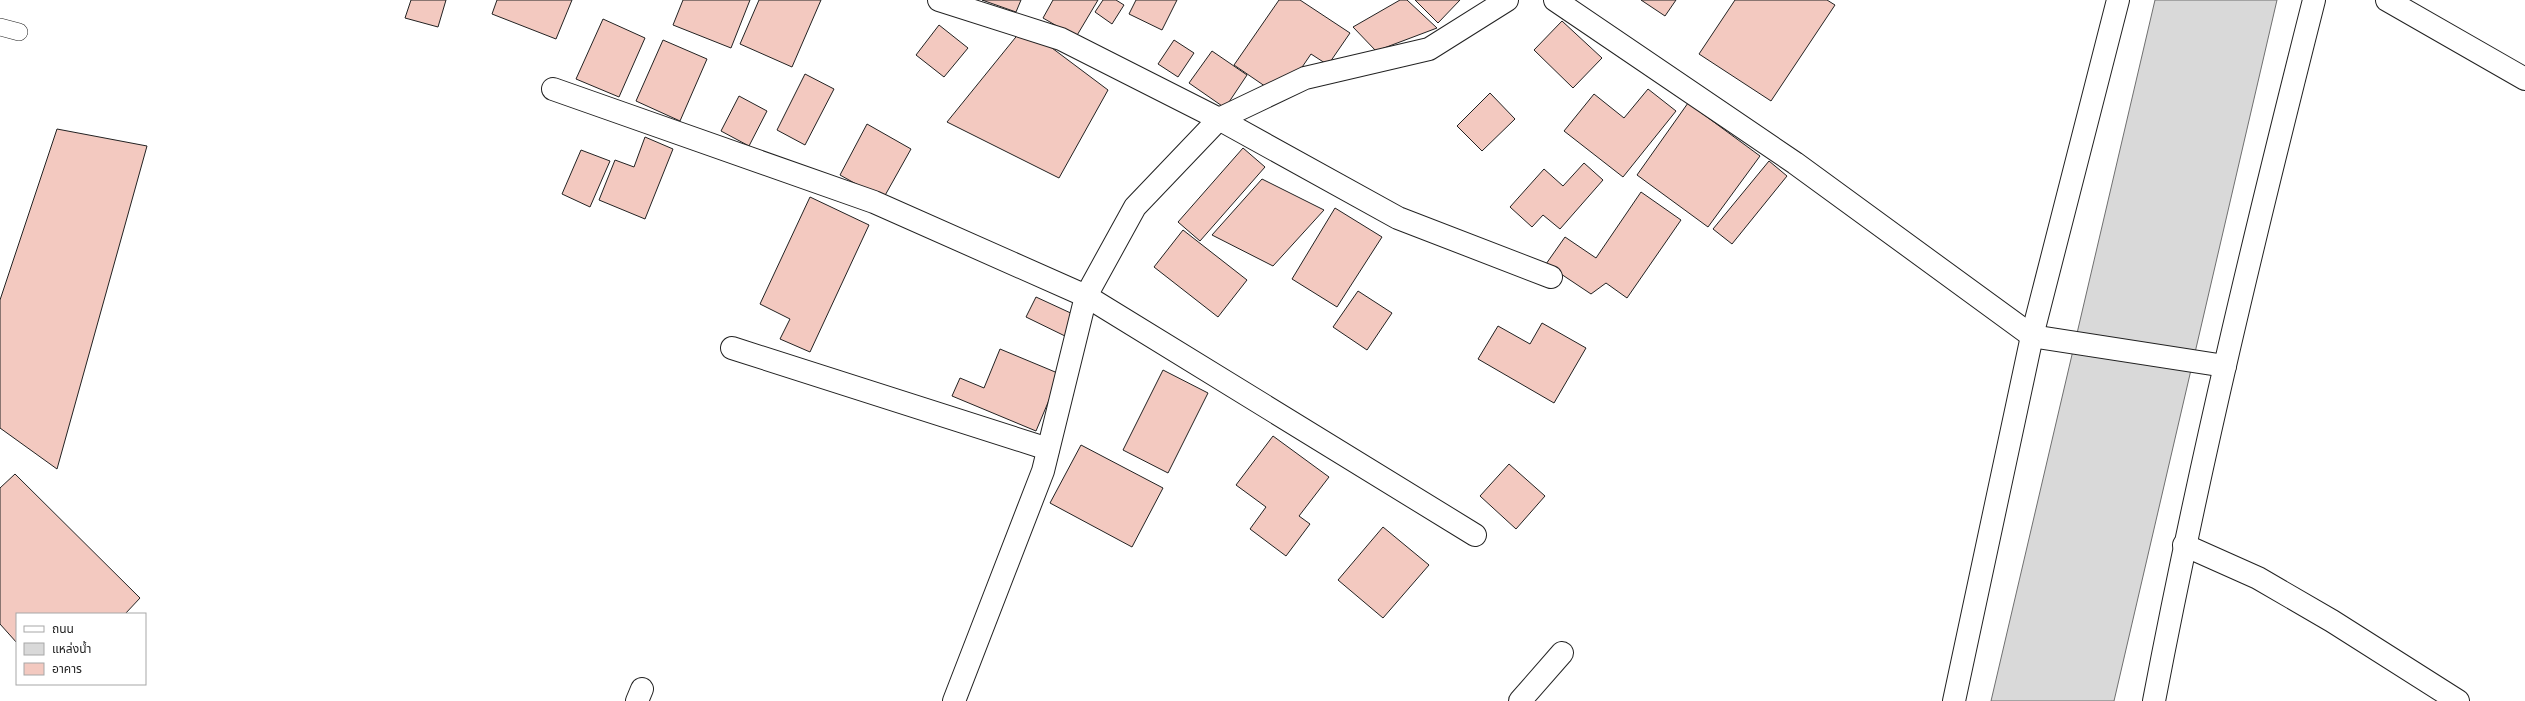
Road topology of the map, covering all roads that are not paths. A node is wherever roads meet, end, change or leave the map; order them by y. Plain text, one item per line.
1 (939, 0) edge
2 (1507, 0) edge
3 (1555, 0) edge
4 (2118, 0) edge
5 (2314, 0) edge
6 (2387, 0) edge
7 (0, 26) edge
8 (19, 32) dead end
9 (2525, 79) edge
10 (552, 89) dead end
11 (1219, 119) junction
12 (1551, 277) dead end
13 (1086, 296) junction
14 (2032, 336) junction
15 (732, 348) dead end
16 (2225, 366) junction
17 (1048, 450) junction
18 (1475, 535) dead end
19 (2184, 545) junction
20 (1562, 653) dead end
21 (954, 701) edge
22 (1520, 701) edge
23 (1954, 701) edge
24 (2154, 701) edge
25 (2458, 701) edge

1 - 11 street
2 - 11 street
3 - 14 street
4 - 14 street
5 - 16 street
6 - 9 street
7 - 8 lane
10 - 13 street
11 - 12 street
11 - 13 street
13 - 17 street
13 - 18 street
14 - 16 street
14 - 23 street
15 - 17 street
16 - 19 street
17 - 21 street
19 - 24 street
19 - 25 street
20 - 22 street

